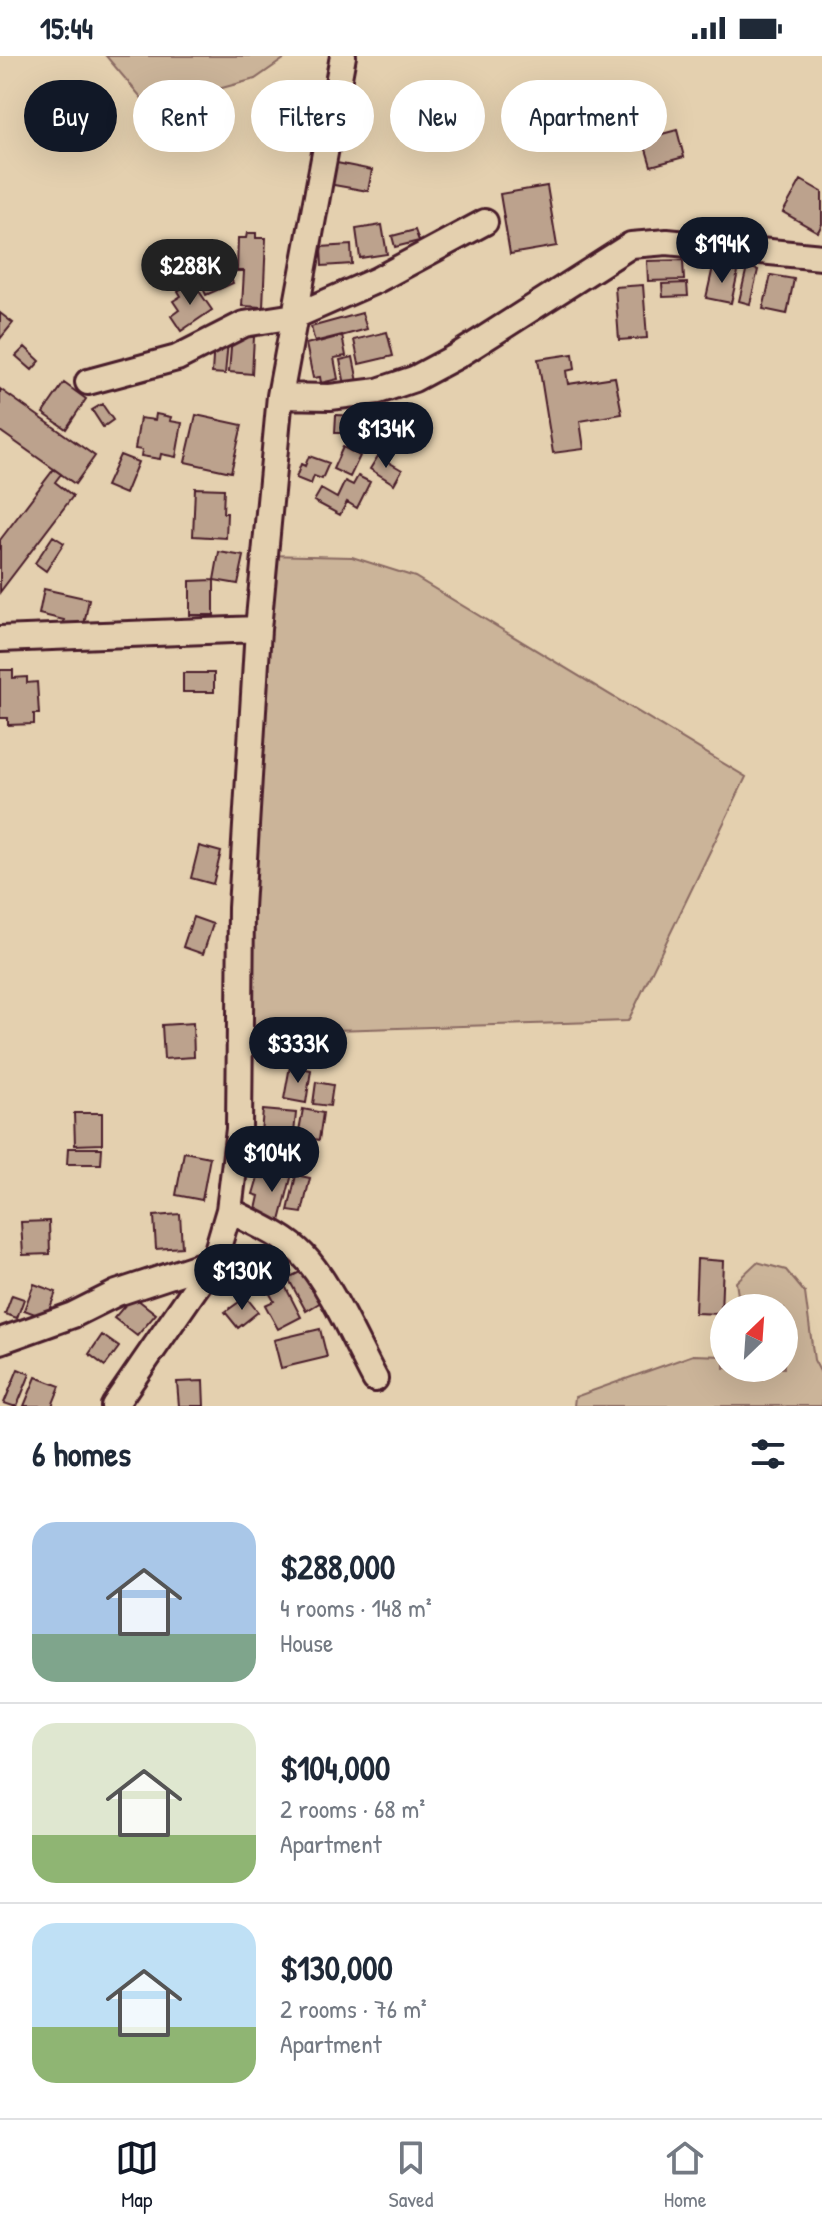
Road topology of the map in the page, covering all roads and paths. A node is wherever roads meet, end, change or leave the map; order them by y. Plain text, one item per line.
1 (343, 56) edge
2 (485, 222) dead end
3 (822, 257) edge
4 (295, 316) junction
5 (88, 382) dead end
6 (280, 396) junction
7 (258, 629) junction
8 (0, 639) edge
9 (229, 1210) junction
10 (214, 1261) junction
11 (0, 1341) edge
12 (375, 1379) dead end
13 (114, 1406) edge

1 - 4 street
2 - 4 street
3 - 6 street
4 - 5 street
4 - 6 street
6 - 7 street
7 - 8 street
7 - 9 street
9 - 10 street
9 - 12 street
10 - 11 street
10 - 13 street

